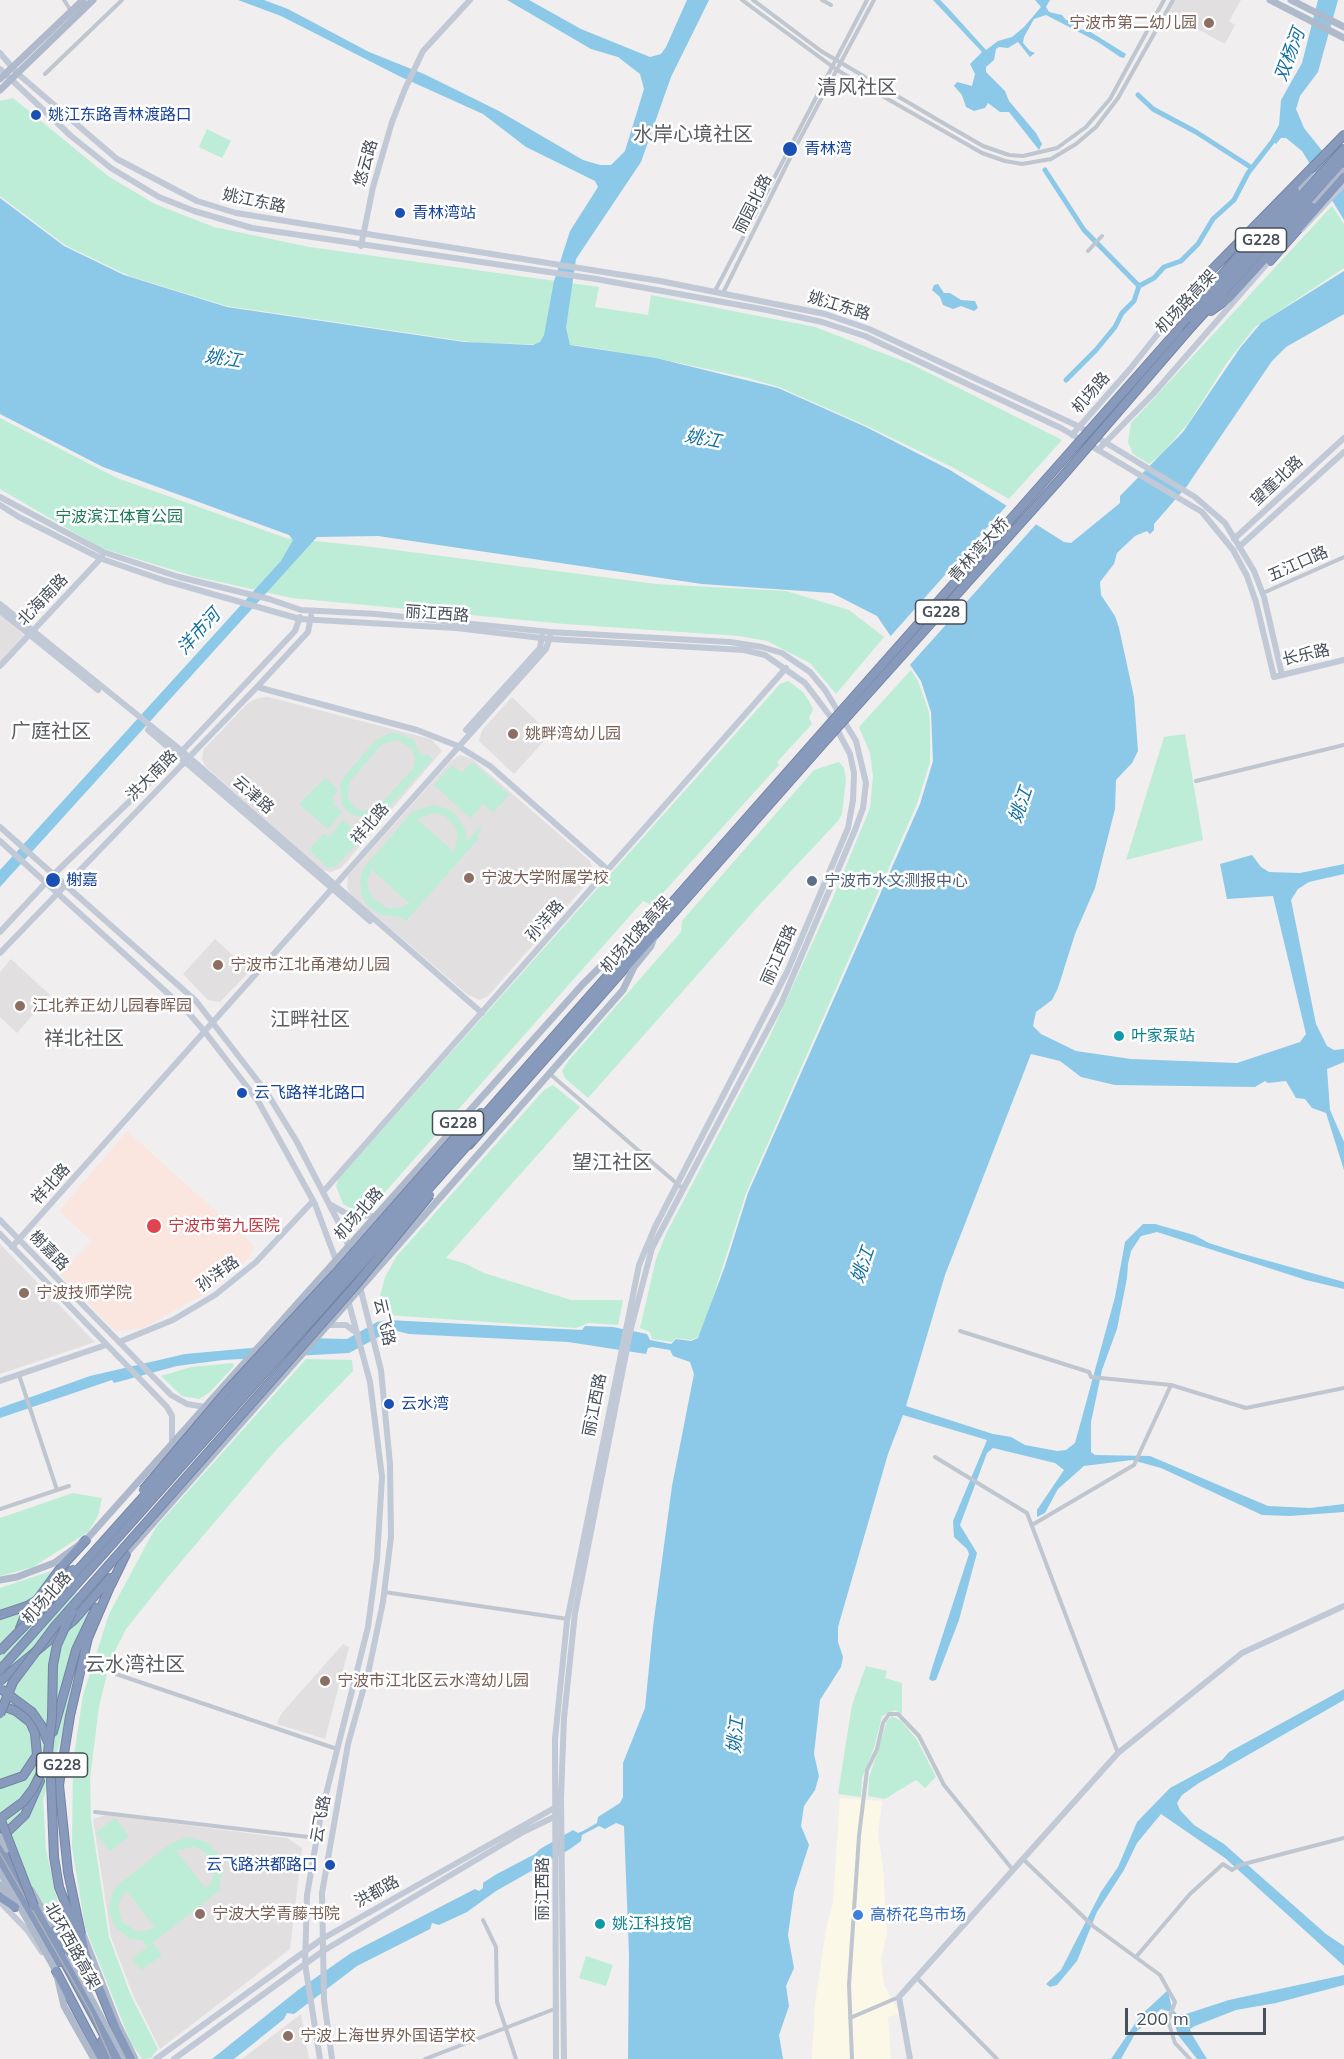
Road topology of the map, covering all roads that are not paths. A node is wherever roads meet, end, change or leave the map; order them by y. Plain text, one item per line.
1 (64, 0) edge
2 (83, 0) edge
3 (93, 0) edge
4 (122, 0) edge
5 (470, 0) edge
6 (742, 0) edge
7 (754, 0) edge
8 (823, 0) edge
9 (867, 0) edge
10 (874, 0) edge
11 (1164, 0) edge
12 (1173, 0) edge
13 (1270, 0) edge
14 (1291, 0) edge
15 (831, 5) dead end
16 (71, 12) junction
17 (1344, 27) edge
18 (1344, 38) edge
19 (0, 53) edge
20 (835, 59) junction
21 (841, 62) junction
22 (831, 66) junction
23 (15, 70) junction
24 (837, 70) junction
25 (45, 74) dead end
26 (4, 76) edge
27 (0, 90) edge
28 (1344, 136) edge
29 (1344, 149) edge
30 (1344, 160) edge
31 (1344, 171) edge
32 (1344, 177) edge
33 (1344, 184) edge
34 (1295, 190) joint
35 (1312, 207) joint
36 (363, 233) junction
37 (1102, 236) dead end
38 (361, 246) junction
39 (1088, 251) dead end
40 (1270, 261) junction
41 (1196, 286) joint
42 (715, 291) junction
43 (723, 292) junction
44 (1193, 325) junction
45 (1178, 330) junction
46 (1080, 427) junction
47 (1072, 435) junction
48 (1344, 438) edge
49 (1106, 442) junction
50 (1098, 450) junction
51 (1344, 452) edge
52 (1050, 475) joint
53 (1062, 477) joint
54 (0, 497) edge
55 (0, 505) edge
56 (1236, 538) junction
57 (1229, 544) junction
58 (1241, 545) junction
59 (1234, 552) junction
60 (103, 556) junction
61 (1344, 557) edge
62 (1263, 593) junction
63 (0, 604) edge
64 (301, 610) junction
65 (0, 611) edge
66 (311, 611) junction
67 (300, 619) junction
68 (312, 619) junction
69 (30, 633) junction
70 (542, 635) junction
71 (550, 636) junction
72 (1344, 660) edge
73 (0, 666) edge
74 (786, 668) junction
75 (1282, 675) junction
76 (1274, 677) joint
77 (257, 687) junction
78 (456, 745) junction
79 (816, 745) junction
80 (1344, 745) edge
81 (180, 753) junction
82 (188, 760) junction
83 (1196, 781) dead end
84 (0, 827) edge
85 (2, 843) edge
86 (609, 870) junction
87 (53, 875) junction
88 (46, 882) junction
89 (64, 885) junction
90 (332, 885) junction
91 (57, 892) junction
92 (661, 914) junction
93 (0, 932) edge
94 (655, 934) junction
95 (0, 953) edge
96 (481, 1014) junction
97 (212, 1022) junction
98 (205, 1032) junction
99 (550, 1074) junction
100 (466, 1136) junction
101 (680, 1186) junction
102 (323, 1192) junction
103 (313, 1201) junction
104 (329, 1204) junction
105 (375, 1216) junction
106 (0, 1220) edge
107 (0, 1234) edge
108 (19, 1240) junction
109 (348, 1246) junction
110 (12, 1247) junction
111 (336, 1261) junction
112 (362, 1287) junction
113 (350, 1301) junction
114 (327, 1325) junction
115 (960, 1331) dead end
116 (358, 1334) junction
117 (119, 1342) junction
118 (106, 1345) junction
119 (18, 1375) junction
120 (0, 1382) edge
121 (1172, 1385) junction
122 (1344, 1388) edge
123 (205, 1407) junction
124 (172, 1444) junction
125 (935, 1457) dead end
126 (69, 1486) dead end
127 (57, 1490) junction
128 (0, 1509) edge
129 (1032, 1525) junction
130 (86, 1540) junction
131 (126, 1554) junction
132 (0, 1580) edge
133 (112, 1582) junction
134 (92, 1584) junction
135 (384, 1592) junction
136 (1344, 1605) edge
137 (0, 1615) edge
138 (571, 1620) junction
139 (20, 1628) junction
140 (0, 1651) edge
141 (0, 1670) edge
142 (116, 1674) dead end
143 (0, 1681) edge
144 (0, 1688) edge
145 (0, 1705) edge
146 (0, 1714) edge
147 (337, 1750) junction
148 (1118, 1753) junction
149 (0, 1784) edge
150 (558, 1806) junction
151 (95, 1812) dead end
152 (561, 1813) junction
153 (555, 1816) junction
154 (0, 1819) edge
155 (0, 1837) edge
156 (317, 1838) junction
157 (1344, 1838) edge
158 (4, 1848) edge
159 (0, 1859) edge
160 (1023, 1859) junction
161 (559, 1866) junction
162 (0, 1869) edge
163 (1013, 1870) junction
164 (1, 1886) edge
165 (0, 1897) edge
166 (0, 1902) edge
167 (34, 1906) junction
168 (15, 1907) junction
169 (67, 1910) junction
170 (33, 1915) junction
171 (483, 1920) dead end
172 (80, 1926) junction
173 (54, 1930) junction
174 (322, 1938) junction
175 (305, 1950) junction
176 (323, 1951) junction
177 (85, 1953) junction
178 (1136, 1957) junction
179 (49, 1958) junction
180 (305, 1964) junction
181 (56, 1971) junction
182 (918, 1978) junction
183 (92, 1980) junction
184 (900, 1997) junction
185 (564, 2006) junction
186 (556, 2008) junction
187 (850, 2018) junction
188 (506, 2028) junction
189 (94, 2059) edge
190 (102, 2059) edge
191 (110, 2059) edge
192 (117, 2059) edge
193 (123, 2059) edge
194 (133, 2059) edge
195 (156, 2059) edge
196 (174, 2059) edge
197 (320, 2059) edge
198 (332, 2059) edge
199 (425, 2059) edge
200 (516, 2059) edge
201 (556, 2059) edge
202 (564, 2059) edge
203 (852, 2059) edge
204 (910, 2059) edge
205 (997, 2059) edge
206 (1190, 2059) edge

1 - 16 street
2 - 16 main road
3 - 23 main road
4 - 25 street
5 - 36 main road, 悠云路
6 - 22 street
7 - 20 street
8 - 15 street
9 - 20 street, 丽园北路
10 - 21 street, 丽园北路
11 - 21 street
12 - 24 street
13 - 18 main road
14 - 17 main road
16 - 23 main road
19 - 23 main road, 姚江东路
20 - 21 street
20 - 22 street, 丽园北路
21 - 24 street, 丽园北路
22 - 24 street
22 - 42 street, 丽园北路
23 - 26 main road
23 - 36 main road, 姚江东路
24 - 43 street, 丽园北路
26 - 27 main road
26 - 38 main road, 姚江东路
28 - 34 main road
28 - 41 highway
29 - 45 highway, 机场路高架 / G228
30 - 44 highway, 机场路高架 / G228
31 - 35 main road
32 - 40 highway
33 - 40 main road
34 - 45 highway
35 - 44 highway
36 - 38 main road, 悠云路
36 - 42 main road, 姚江东路
37 - 39 street
38 - 47 main road, 姚江东路
40 - 49 main road
41 - 46 main road, 机场路
42 - 43 main road, 姚江东路
43 - 46 main road, 姚江东路
44 - 53 highway, 机场路高架 / G228, bridge
45 - 52 highway, 机场路高架 / G228, bridge
46 - 47 main road, 机场路
46 - 49 main road, 姚江东路
47 - 50 main road, 姚江东路
48 - 56 main road, 望童北路
49 - 50 main road
49 - 56 main road, 姚江东路
50 - 57 main road, 姚江东路
51 - 58 main road, 望童北路
52 - 79 highway, 青林湾大桥 / G228, bridge
53 - 79 highway, 青林湾大桥 / G228, bridge
54 - 60 main road, 丽江西路
55 - 60 main road, 丽江西路
56 - 57 main road, 望童北路
56 - 58 main road, 姚江东路
57 - 59 main road, 姚江东路
58 - 59 main road, 望童北路
58 - 62 main road, 姚江东路
59 - 76 main road, 姚江东路
60 - 64 main road, 丽江西路
60 - 67 main road, 丽江西路
60 - 69 main road, 北海南路
61 - 62 street, 五江口路
62 - 75 main road, 姚江东路
63 - 69 main road, 云津路
64 - 66 main road, 丽江西路
64 - 67 main road, 洪大南路
65 - 69 main road, 云津路
66 - 68 main road
66 - 70 main road, 丽江西路
67 - 68 main road, 丽江西路
67 - 81 main road, 洪大南路
68 - 70 main road, 丽江西路
68 - 77 main road, 洪大南路
69 - 73 main road, 北海南路
69 - 81 main road, 云津路
70 - 71 main road, 丽江西路
70 - 78 main road, 祥北路
71 - 74 main road, 丽江西路
71 - 78 main road, 祥北路
71 - 101 main road, 丽江西路
72 - 75 main road, 长乐路
74 - 86 main road, 孙洋路
74 - 101 main road, 丽江西路
75 - 76 main road, 长乐路
77 - 78 main road
77 - 82 main road, 洪大南路
78 - 86 main road
78 - 90 main road, 祥北路
79 - 92 highway, 机场北路高架 / G228
79 - 94 highway, 机场北路高架 / G228
80 - 83 street
81 - 82 main road, 云津路
81 - 87 main road, 洪大南路
82 - 89 main road, 洪大南路
82 - 90 main road, 云津路
84 - 87 main road, 云飞路
85 - 88 main road, 云飞路
86 - 96 main road, 孙洋路
87 - 88 main road, 洪大南路
87 - 89 main road, 云飞路
88 - 91 main road, 云飞路
88 - 93 main road, 洪大南路
89 - 91 main road, 洪大南路
89 - 97 main road, 云飞路
90 - 96 main road, 云津路
90 - 97 main road, 祥北路
91 - 95 main road, 洪大南路
91 - 98 main road, 云飞路
92 - 100 highway, 机场北路高架 / G228
92 - 105 main road, 机场北路 / G228
94 - 99 main road, G228
94 - 100 highway, 机场北路高架 / G228
96 - 102 main road, 孙洋路
97 - 98 main road, 祥北路
97 - 102 main road, 云飞路
98 - 103 main road, 云飞路
98 - 108 main road, 祥北路
99 - 101 street
99 - 112 main road, G228
100 - 134 highway, bridge
100 - 137 highway, bridge
100 - 139 highway, 机场北路, bridge
100 - 141 highway, 机场北路, bridge
101 - 138 main road, 丽江西路
102 - 104 main road, 云飞路
103 - 111 main road, 云飞路
103 - 117 main road, 孙洋路
104 - 105 main road
104 - 109 main road, 云飞路
105 - 109 main road, 机场北路 / G228
106 - 108 main road, 榭嘉路
107 - 110 main road, 榭嘉路
108 - 110 main road, 祥北路
108 - 117 main road, 榭嘉路
109 - 111 main road, 机场北路 / G228
109 - 112 main road, 云飞路
110 - 118 main road, 榭嘉路
111 - 113 main road, 云飞路
111 - 123 main road, 机场北路 / G228
112 - 113 main road, G228
112 - 135 main road, 云飞路
113 - 114 main road, G228
113 - 116 main road, 云飞路
114 - 116 main road
114 - 131 main road, G228
115 - 121 street
116 - 147 main road, 云飞路
117 - 123 main road, 榭嘉路
118 - 119 main road
118 - 124 main road, 榭嘉路
119 - 120 main road
119 - 127 street
121 - 122 street
121 - 129 street
123 - 124 main road, 机场北路 / G228
124 - 130 main road, 机场北路 / G228
125 - 129 street
126 - 127 street
127 - 128 street
129 - 148 street
130 - 132 main road, G228
130 - 139 highway
131 - 133 highway, G228
131 - 143 highway
133 - 155 highway, G228
133 - 172 highway, G228
134 - 146 highway, bridge
134 - 154 highway, bridge
135 - 138 street
135 - 174 main road, 云飞路
136 - 148 main road
138 - 150 main road, 丽江西路
139 - 140 highway, 机场北路, bridge
142 - 147 street
144 - 169 highway, bridge
145 - 149 highway
147 - 156 main road, 云飞路
148 - 160 main road
150 - 152 main road, 丽江西路
150 - 153 main road, 丽江西路
150 - 174 main road, 洪都路
151 - 156 street
152 - 153 main road, 洪都路
152 - 161 main road, 丽江西路
153 - 161 main road, 丽江西路
153 - 176 main road, 洪都路
154 - 167 highway, bridge
155 - 158 main road, bridge
156 - 175 main road, 云飞路
157 - 178 street
158 - 167 highway, 北环西路高架, bridge
158 - 173 main road
159 - 170 highway, 北环西路高架
160 - 163 main road
160 - 178 street
161 - 185 main road, 丽江西路
161 - 186 main road, 丽江西路
162 - 170 highway
162 - 179 main road
163 - 182 main road
163 - 187 street
164 - 168 main road
165 - 168 highway
166 - 181 main road
167 - 192 highway, 北环西路高架
168 - 179 main road
169 - 172 highway
169 - 177 highway
170 - 191 highway, 北环西路高架
171 - 188 street
172 - 177 highway, G228
172 - 194 main road
173 - 183 highway
173 - 193 main road
174 - 175 main road, 洪都路
174 - 176 main road, 云飞路
175 - 180 main road, 云飞路
175 - 195 main road, 洪都路
176 - 180 main road, 洪都路
176 - 198 main road, 云飞路
177 - 183 highway, G228
178 - 206 street
179 - 181 main road
180 - 196 main road, 洪都路
180 - 197 main road, 云飞路
181 - 189 main road
181 - 190 highway
182 - 184 main road
182 - 205 street
183 - 194 highway, G228
184 - 187 street
184 - 204 main road
185 - 186 street
185 - 202 main road, 丽江西路
186 - 188 street
186 - 201 main road, 丽江西路
187 - 203 street
188 - 199 street
188 - 200 street

